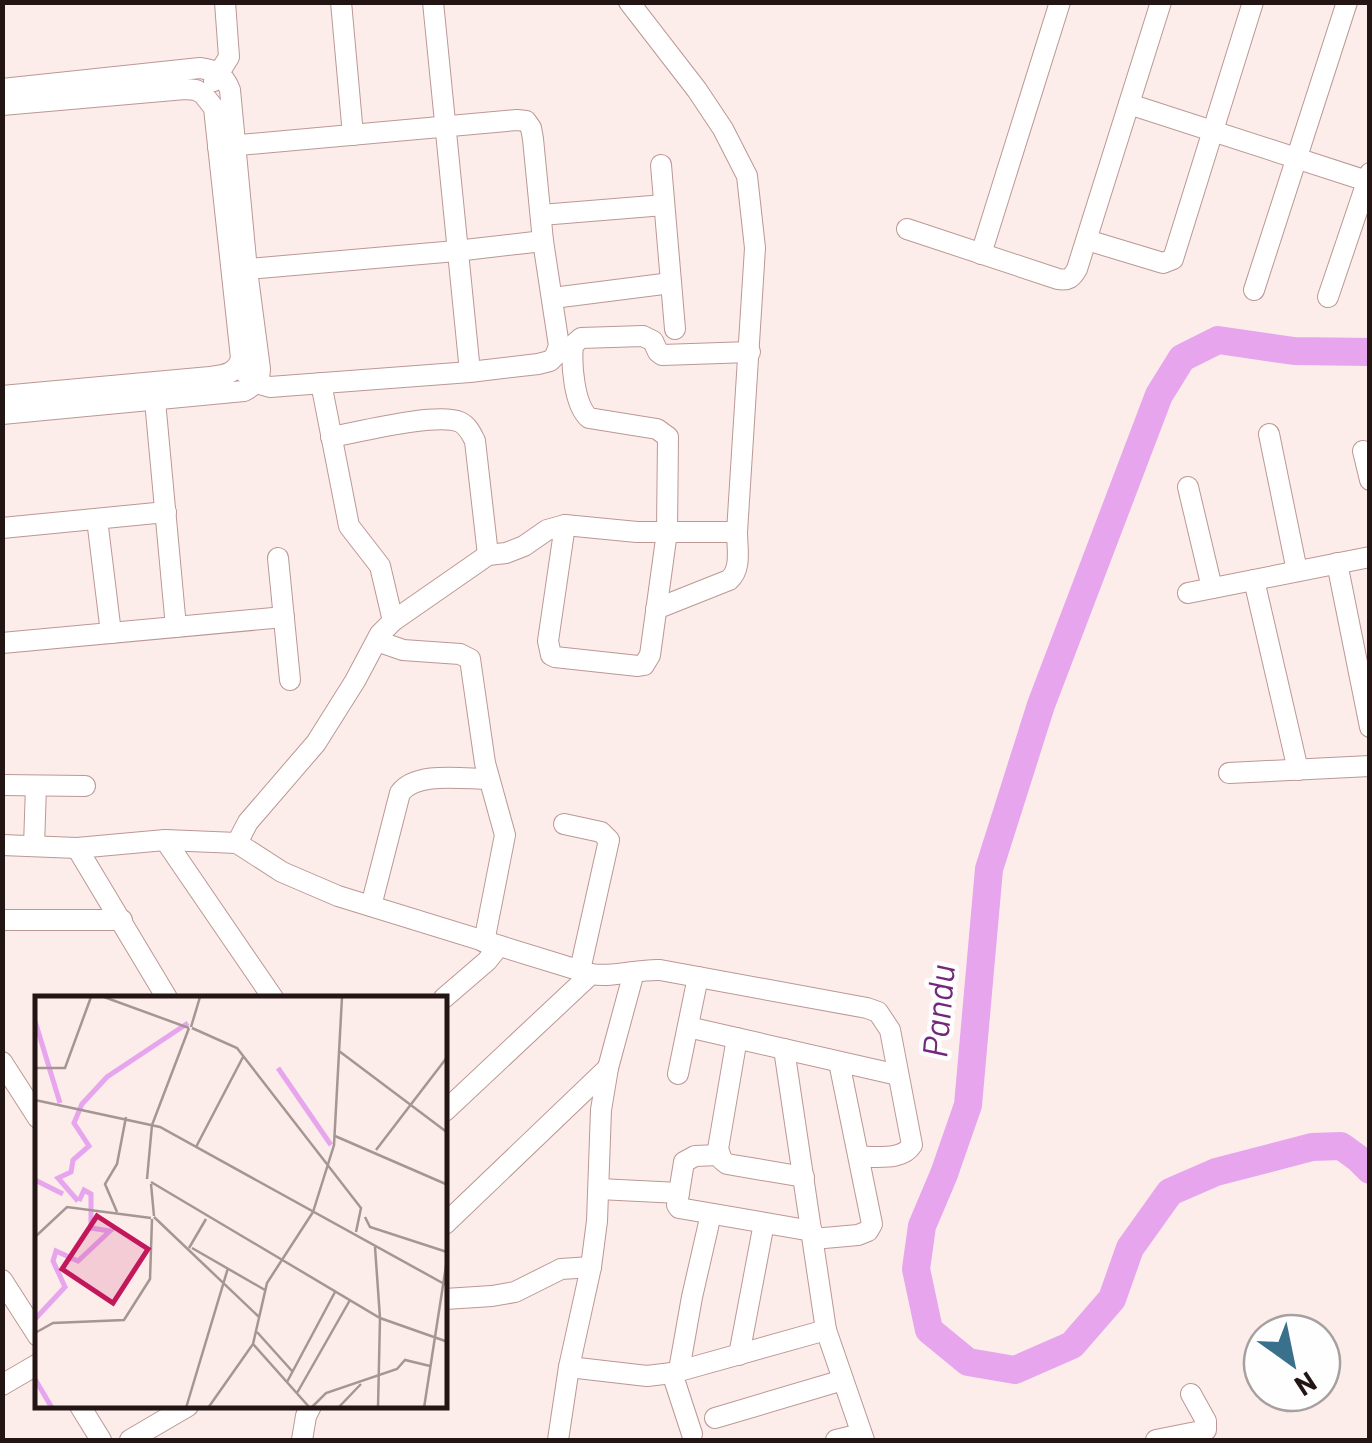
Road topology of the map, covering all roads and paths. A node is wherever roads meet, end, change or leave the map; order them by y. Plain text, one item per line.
1 (225, 2) edge
2 (341, 2) edge
3 (433, 2) edge
4 (629, 2) edge
5 (1060, 2) edge
6 (1161, 2) edge
7 (1254, 2) edge
8 (1347, 2) edge
9 (220, 74) junction
10 (203, 94) junction
11 (3, 99) edge
12 (1130, 104) junction
13 (445, 128) junction
14 (1214, 131) junction
15 (353, 135) junction
16 (226, 146) junction
17 (1297, 158) junction
18 (661, 165) dead end
19 (1369, 178) edge
20 (664, 205) junction
21 (542, 215) junction
22 (907, 229) dead end
23 (543, 240) junction
24 (1087, 240) junction
25 (456, 252) junction
26 (981, 254) junction
27 (238, 270) junction
28 (671, 284) junction
29 (1254, 290) dead end
30 (1328, 297) dead end
31 (552, 298) junction
32 (675, 330) dead end
33 (750, 352) junction
34 (239, 366) junction
35 (470, 372) junction
36 (256, 383) junction
37 (321, 383) junction
38 (154, 391) junction
39 (2, 396) edge
40 (2, 414) edge
41 (1268, 434) dead end
42 (332, 437) junction
43 (1363, 450) dead end
44 (1370, 480) edge
45 (1188, 487) dead end
46 (166, 512) junction
47 (97, 519) junction
48 (565, 525) junction
49 (2, 528) edge
50 (667, 532) junction
51 (738, 532) junction
52 (488, 555) junction
53 (1370, 557) edge
54 (278, 558) dead end
55 (1337, 563) junction
56 (1297, 571) junction
57 (1254, 580) junction
58 (1212, 588) junction
59 (1188, 593) dead end
60 (656, 609) junction
61 (284, 617) junction
62 (393, 621) junction
63 (176, 627) junction
64 (111, 633) junction
65 (377, 641) junction
66 (2, 643) edge
67 (290, 680) dead end
68 (1370, 728) edge
69 (1370, 766) edge
70 (1298, 770) junction
71 (1229, 773) dead end
72 (489, 779) junction
73 (2, 786) edge
74 (36, 786) junction
75 (85, 786) dead end
76 (564, 824) dead end
77 (165, 840) junction
78 (237, 844) junction
79 (2, 846) edge
80 (34, 846) junction
81 (77, 848) junction
82 (371, 906) junction
83 (2, 920) edge
84 (122, 920) junction
85 (492, 944) junction
86 (586, 972) junction
87 (634, 972) junction
88 (698, 977) junction
89 (166, 996) edge
90 (272, 996) edge
91 (446, 996) edge
92 (688, 1027) junction
93 (737, 1038) junction
94 (784, 1049) junction
95 (2, 1062) edge
96 (839, 1062) junction
97 (608, 1068) junction
98 (678, 1074) dead end
99 (898, 1075) junction
100 (448, 1108) edge
101 (35, 1113) edge
102 (719, 1155) junction
103 (860, 1157) junction
104 (804, 1177) junction
105 (599, 1189) junction
106 (679, 1194) junction
107 (710, 1214) junction
108 (448, 1221) edge
109 (764, 1223) junction
110 (812, 1235) junction
111 (591, 1267) junction
112 (2, 1280) edge
113 (448, 1300) edge
114 (826, 1330) junction
115 (35, 1331) edge
116 (739, 1356) junction
117 (35, 1366) edge
118 (569, 1367) junction
119 (675, 1371) junction
120 (843, 1380) junction
121 (2, 1385) edge
122 (1191, 1394) dead end
123 (81, 1408) edge
124 (185, 1408) edge
125 (310, 1408) edge
126 (715, 1418) dead end
127 (692, 1434) dead end
128 (862, 1437) edge
129 (101, 1440) edge
130 (130, 1440) edge
131 (302, 1440) edge
132 (558, 1440) edge
133 (836, 1440) edge
134 (1156, 1440) edge

1 - 9 street
2 - 15 street
3 - 13 street
4 - 33 street
5 - 26 street
6 - 12 street
7 - 14 street
8 - 17 street
9 - 10 street
9 - 11 street
9 - 16 street
10 - 11 street
10 - 16 street
12 - 14 street
12 - 24 street
13 - 15 street
13 - 21 street
13 - 25 street
14 - 17 street
14 - 24 street
15 - 16 street
16 - 27 street
17 - 19 street
17 - 29 street
18 - 20 street
19 - 30 street
20 - 21 street
20 - 28 street
21 - 23 street
22 - 26 street
23 - 25 street
23 - 31 street
24 - 26 street
25 - 27 street
25 - 35 street
27 - 34 street
27 - 36 street
28 - 31 street
28 - 32 street
31 - 35 street
33 - 50 street
33 - 51 street
34 - 36 street
34 - 38 street
35 - 37 street
36 - 37 street
36 - 38 street
37 - 42 street
38 - 39 street
38 - 40 street
38 - 46 street
41 - 56 street
42 - 52 street
42 - 62 street
43 - 44 street
45 - 58 street
46 - 47 street
46 - 63 street
47 - 49 street
47 - 64 street
48 - 50 street
48 - 52 street
48 - 60 street
50 - 51 street
50 - 60 street
51 - 60 street
52 - 62 street
53 - 55 street
54 - 61 street
55 - 56 street
55 - 68 street
56 - 57 street
57 - 58 street
57 - 70 street
58 - 59 street
61 - 63 street
61 - 67 street
62 - 65 street
63 - 64 street
64 - 66 street
65 - 72 street
65 - 78 street
69 - 70 street
70 - 71 street
72 - 82 street
72 - 85 street
73 - 74 street
74 - 75 street
74 - 80 street
76 - 86 street
77 - 78 street
77 - 81 street
77 - 90 street
78 - 82 street
79 - 80 street
80 - 81 street
81 - 84 street
82 - 85 street
83 - 84 street
84 - 89 street
85 - 86 street
85 - 91 street
86 - 87 street
86 - 100 street
87 - 88 street
87 - 97 street
88 - 92 street
88 - 99 street
92 - 93 street
92 - 98 street
93 - 94 street
93 - 102 street
94 - 96 street
94 - 104 street
95 - 101 street
96 - 99 street
96 - 103 street
97 - 105 street
97 - 108 street
99 - 103 street
102 - 104 street
102 - 106 street
103 - 110 street
104 - 110 street
105 - 106 street
105 - 111 street
106 - 107 street
107 - 109 street
107 - 119 street
109 - 110 street
109 - 116 street
110 - 114 street
111 - 113 street
111 - 118 street
112 - 115 street
114 - 116 street
114 - 120 street
116 - 119 street
117 - 121 street
118 - 119 street
118 - 132 street
119 - 127 street
120 - 126 street
120 - 128 street
122 - 134 street
123 - 129 street
124 - 130 street
125 - 131 street
128 - 133 street

